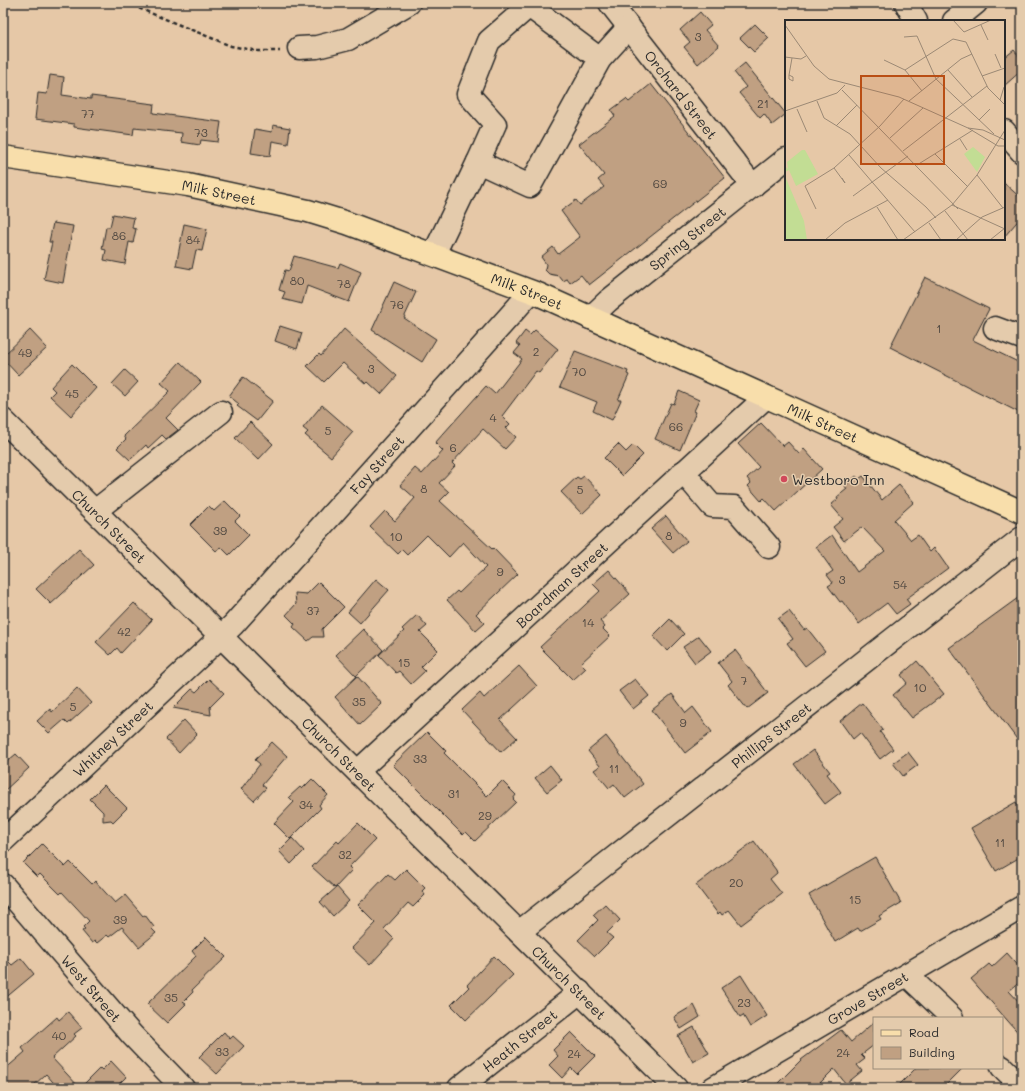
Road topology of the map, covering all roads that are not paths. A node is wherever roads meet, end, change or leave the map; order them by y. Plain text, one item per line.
1 (409, 3) edge
2 (610, 3) edge
3 (906, 3) edge
4 (976, 3) edge
5 (915, 20) edge
6 (955, 20) edge
7 (629, 27) junction
8 (299, 48) road end
9 (600, 59) junction
10 (1005, 132) edge
11 (1022, 152) edge
12 (3, 157) edge
13 (785, 160) edge
14 (478, 162) junction
15 (753, 186) junction
16 (434, 254) junction
17 (532, 292) junction
18 (590, 318) junction
19 (995, 328) dead end
20 (1022, 338) edge
21 (766, 397) junction
22 (222, 412) dead end
23 (3, 420) edge
24 (683, 472) junction
25 (95, 511) junction
26 (1022, 512) edge
27 (1022, 538) edge
28 (769, 547) dead end
29 (222, 636) junction
30 (358, 771) junction
31 (3, 841) edge
32 (3, 885) edge
33 (1022, 907) edge
34 (519, 932) junction
35 (907, 975) junction
36 (580, 992) junction
37 (951, 1017) edge
38 (1003, 1068) edge
39 (1022, 1086) edge
40 (183, 1088) edge
41 (459, 1088) edge
42 (676, 1088) edge
43 (713, 1088) edge

1 - 8 street
2 - 7 street, Orchard Street
3 - 5 street
4 - 6 street
7 - 9 street
7 - 15 street, Orchard Street
9 - 14 street
9 - 14 street
10 - 11 street
12 - 16 main road, Milk Street
13 - 15 street, Spring Street
14 - 16 street
15 - 18 street, Spring Street
16 - 17 main road, Milk Street
17 - 18 main road, Milk Street
17 - 29 street, Fay Street
18 - 21 main road, Milk Street
19 - 20 street
21 - 24 street, Boardman Street
21 - 26 main road, Milk Street
22 - 25 street
23 - 25 street, Church Street
24 - 28 street
24 - 30 street, Boardman Street
25 - 29 street, Church Street
27 - 34 street, Phillips Street
29 - 30 street, Church Street
29 - 31 street, Whitney Street
30 - 34 street, Church Street
32 - 40 street, West Street
33 - 35 street, Grove Street
34 - 36 street, Church Street
35 - 37 street
35 - 43 street, Grove Street
36 - 41 street, Heath Street
36 - 42 street, Church Street
38 - 39 street

